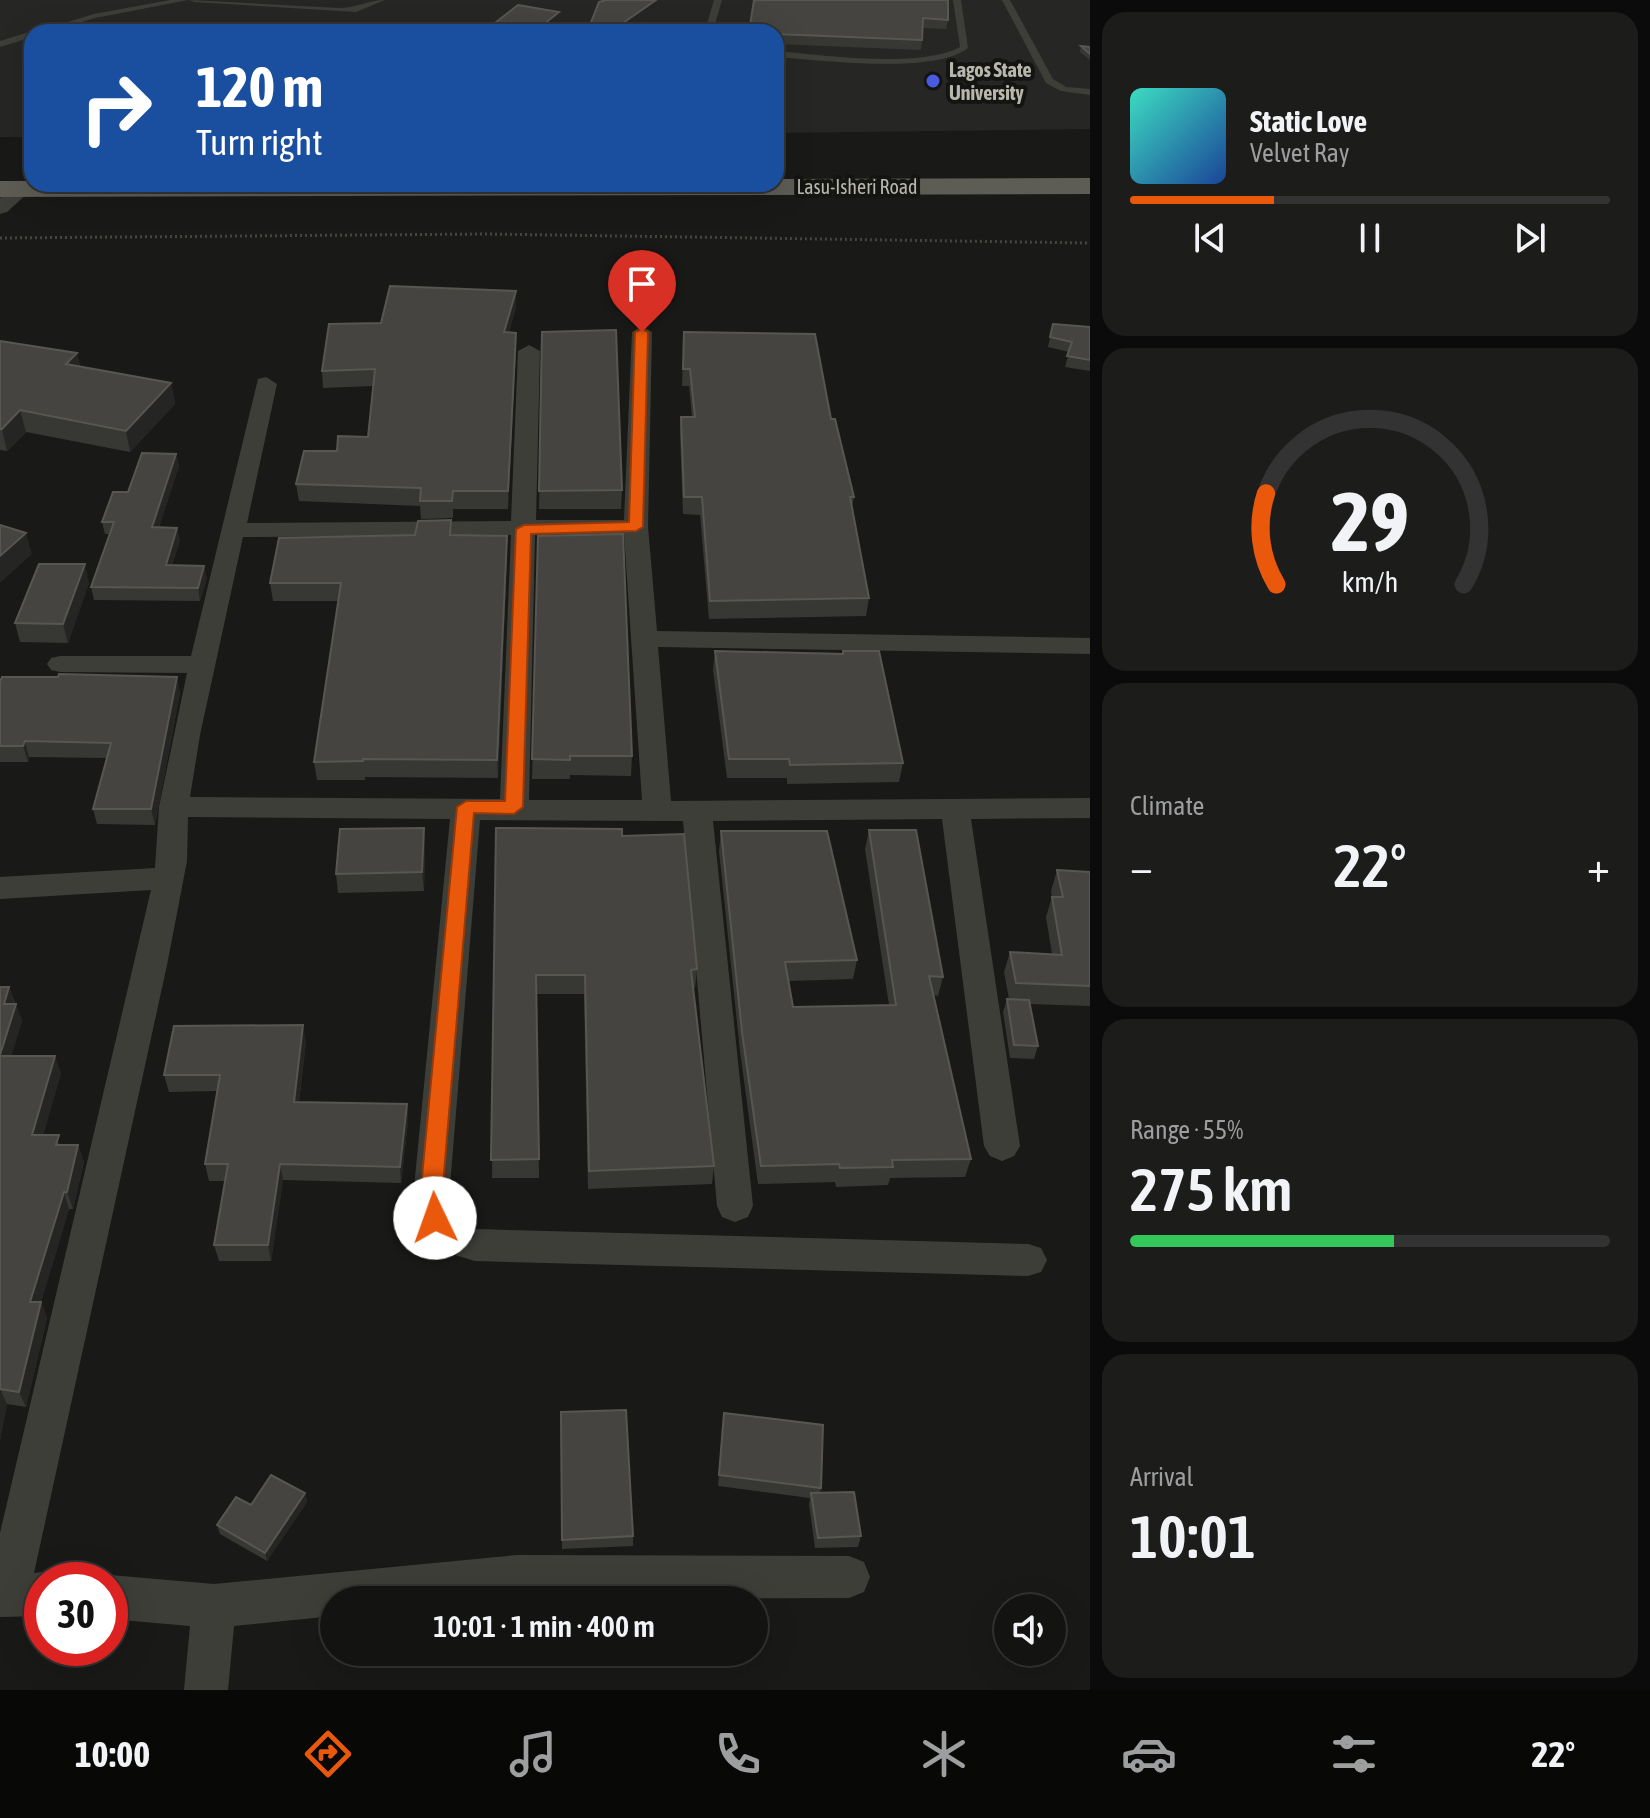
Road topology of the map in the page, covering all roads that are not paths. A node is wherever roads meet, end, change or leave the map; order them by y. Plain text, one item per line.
1 (184, 0) edge
2 (194, 0) edge
3 (381, 0) edge
4 (718, 0) edge
5 (957, 0) edge
6 (1006, 0) edge
7 (66, 24) edge
8 (711, 24) edge
9 (24, 36) edge
10 (0, 44) edge
11 (784, 54) edge
12 (875, 60) junction
13 (784, 64) edge
14 (1090, 92) edge
15 (784, 176) edge
16 (13, 182) edge
17 (784, 183) edge
18 (1088, 183) edge
19 (0, 208) edge
20 (642, 332) dead end
21 (529, 351) dead end
22 (266, 384) dead end
23 (636, 527) junction
24 (524, 529) junction
25 (232, 530) junction
26 (645, 639) junction
27 (1090, 646) edge
28 (60, 664) dead end
29 (201, 665) junction
30 (174, 807) junction
31 (466, 807) junction
32 (514, 807) junction
33 (1090, 808) edge
34 (955, 810) junction
35 (657, 811) junction
36 (697, 811) junction
37 (169, 878) junction
38 (0, 888) edge
39 (1002, 1146) dead end
40 (735, 1206) dead end
41 (1028, 1260) dead end
42 (849, 1577) dead end
43 (16, 1595) edge
44 (128, 1599) edge
45 (214, 1606) junction
46 (206, 1690) edge

1 - 7 lane
2 - 3 lane
4 - 8 lane
5 - 12 lane
6 - 14 lane
9 - 10 lane
11 - 12 lane
12 - 13 lane
15 - 18 main road, Lasu-Isheri Road
16 - 19 street
17 - 18 main road, Lasu-Isheri Road
20 - 23 street
21 - 24 street
22 - 25 street
23 - 24 street
23 - 26 street
24 - 25 street
24 - 32 street
25 - 29 street
26 - 27 street
26 - 35 street
28 - 29 street
29 - 30 street
30 - 31 street
30 - 37 street
31 - 32 street
31 - 41 street
32 - 35 street
33 - 34 street
34 - 36 street
34 - 39 street
35 - 36 street
36 - 40 street
37 - 38 street
37 - 43 street
42 - 45 street
44 - 45 street
45 - 46 street

